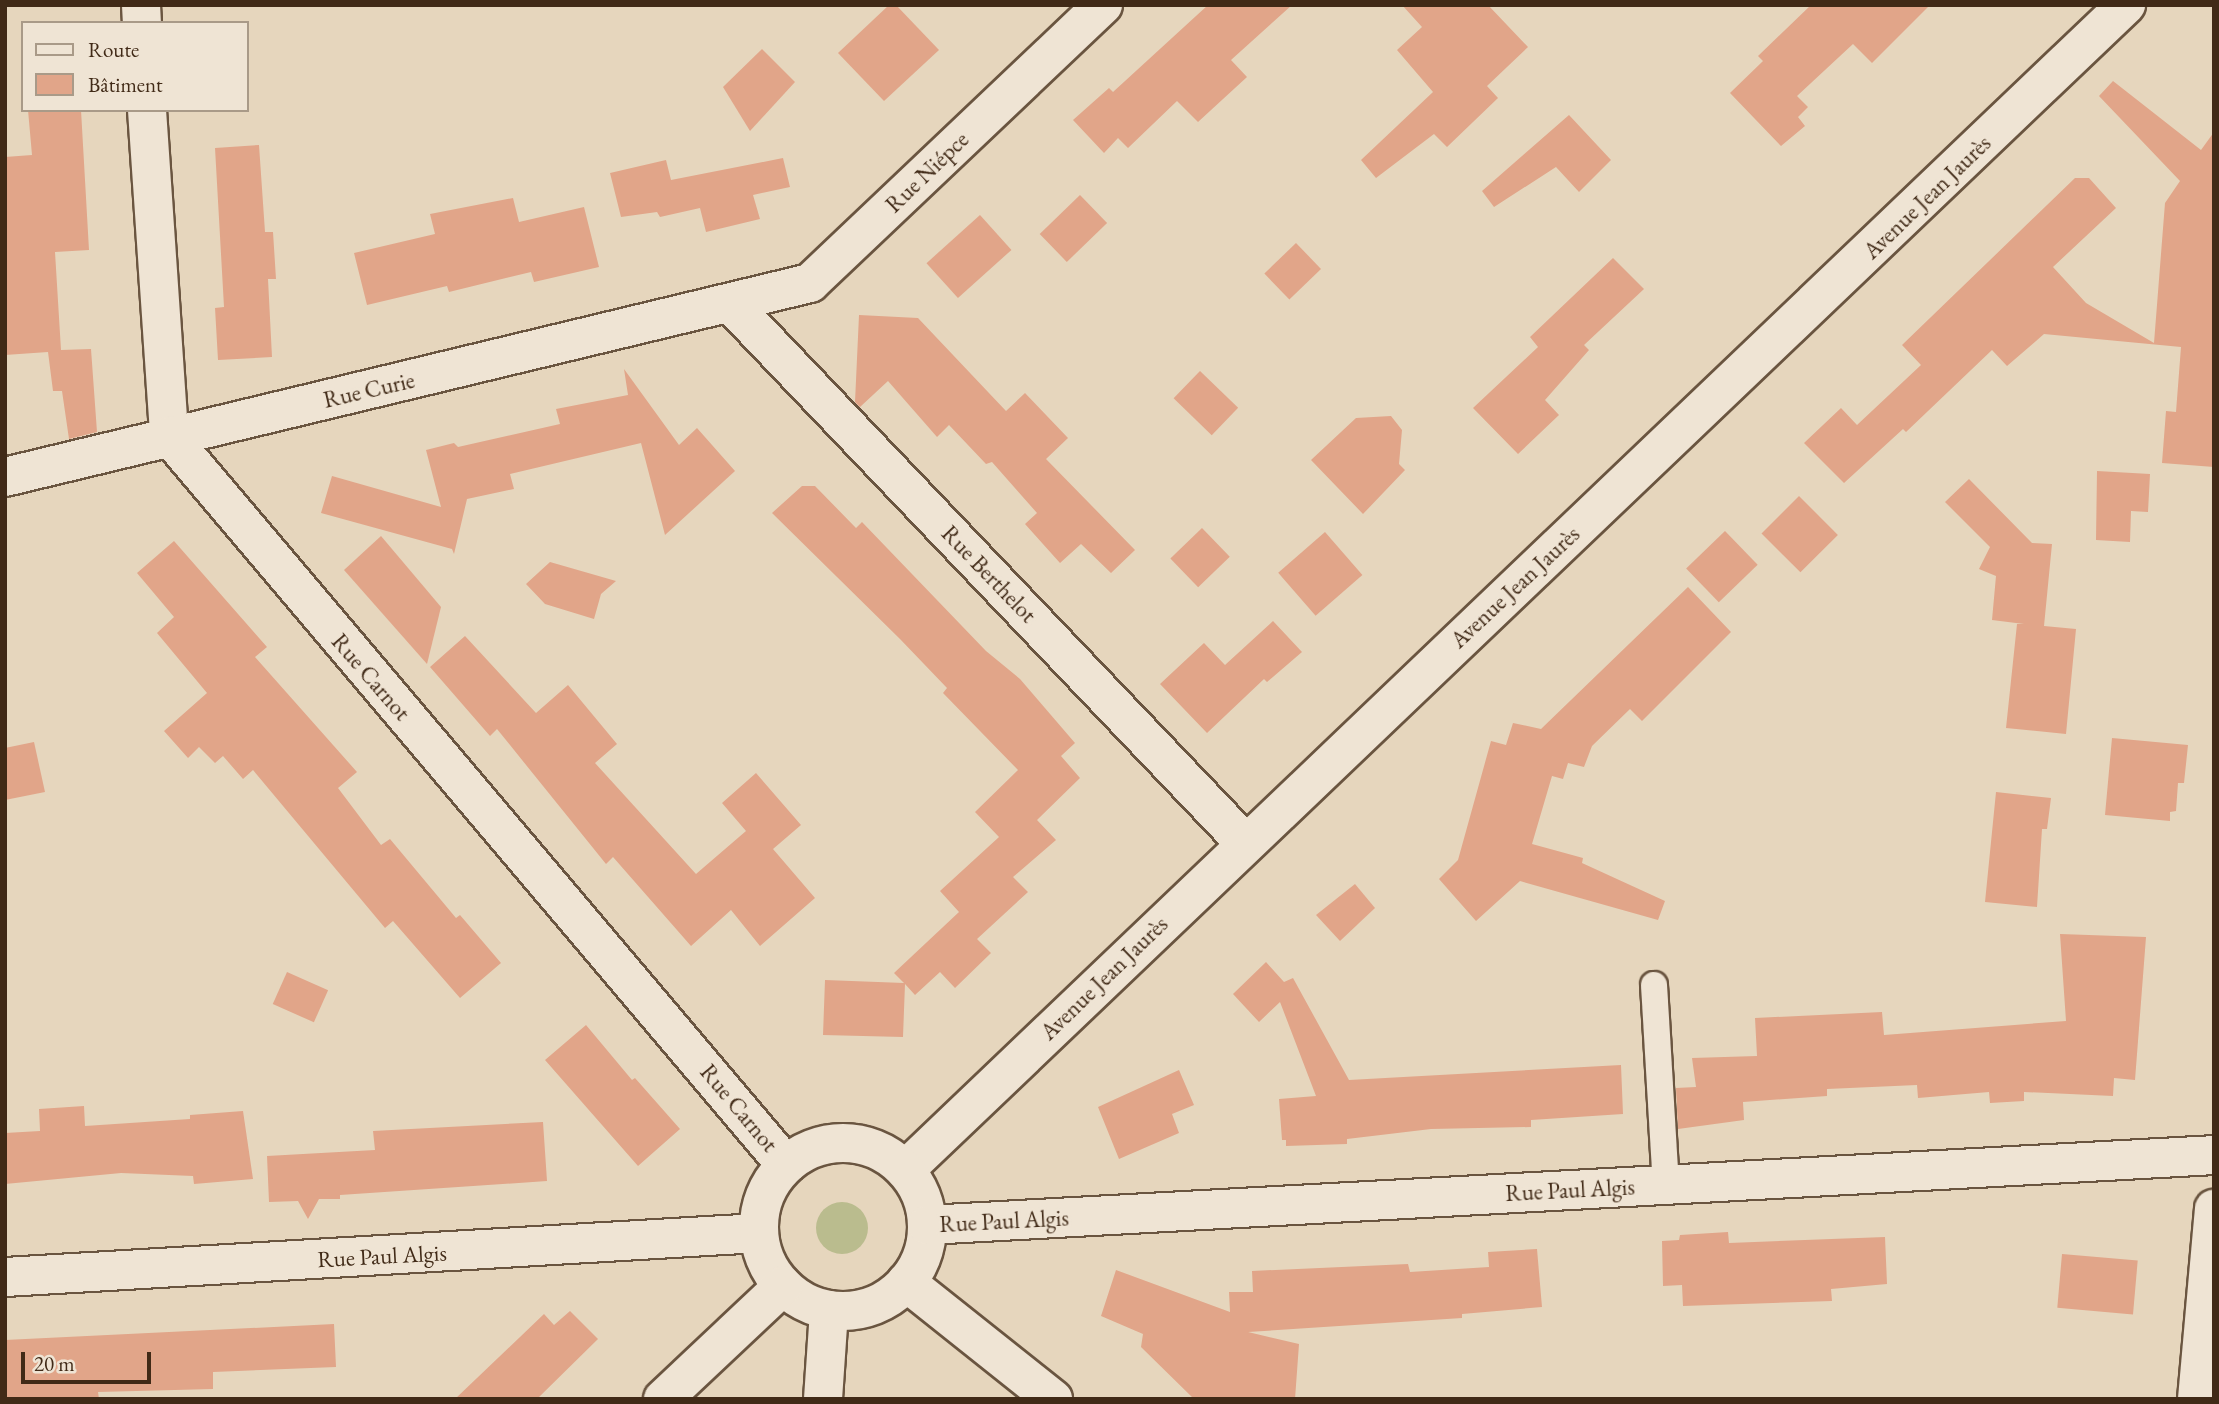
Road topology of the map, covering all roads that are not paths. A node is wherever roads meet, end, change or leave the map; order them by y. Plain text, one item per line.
1 (1103, 5) edge
2 (2126, 5) edge
3 (147, 112) edge
4 (732, 305) junction
5 (169, 436) junction
6 (5, 477) edge
7 (1245, 843) junction
8 (1654, 985) dead end
9 (2214, 1155) edge
10 (786, 1165) junction
11 (905, 1170) junction
12 (1666, 1185) junction
13 (2214, 1209) edge
14 (927, 1225) junction
15 (759, 1233) junction
16 (5, 1277) edge
17 (906, 1282) junction
18 (783, 1286) junction
19 (830, 1310) junction
20 (663, 1399) edge
21 (823, 1399) edge
22 (1053, 1399) edge
23 (2197, 1399) edge

1 - 4 street, Rue Niépce
2 - 7 street, Avenue Jean Jaurès
3 - 5 street
4 - 5 street, Rue Curie
4 - 7 street, Rue Berthelot
5 - 6 street, Rue Curie
5 - 10 street, Rue Carnot
7 - 11 street, Avenue Jean Jaurès
8 - 12 lane
9 - 12 street, Rue Paul Algis
10 - 11 street
10 - 15 street
11 - 14 street
12 - 14 street, Rue Paul Algis
13 - 23 street
14 - 17 street
15 - 16 street, Rue Paul Algis
15 - 18 street
17 - 19 street
17 - 22 street
18 - 19 street
18 - 20 street
19 - 21 street

